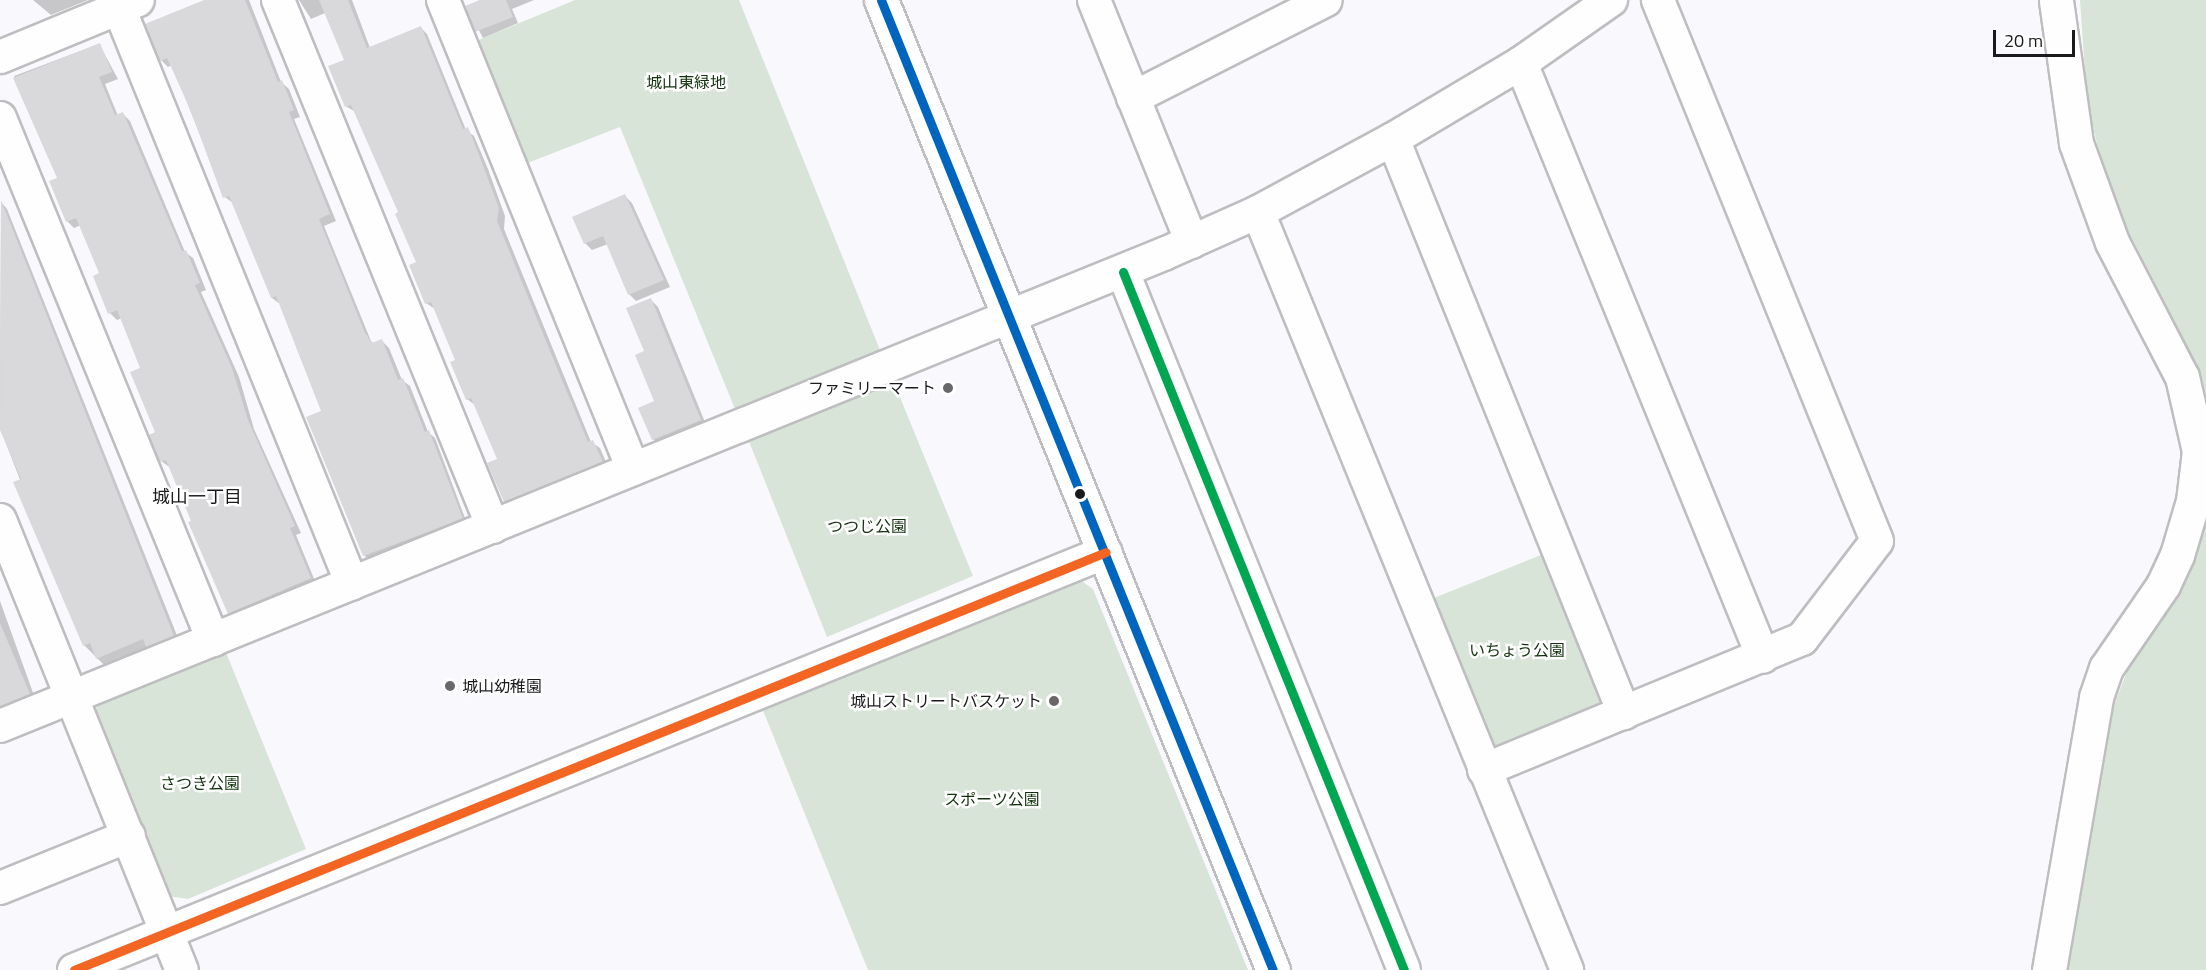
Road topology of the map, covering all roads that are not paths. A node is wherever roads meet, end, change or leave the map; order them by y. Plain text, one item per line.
1 (278, 0) edge
2 (443, 0) edge
3 (881, 0) edge
4 (1094, 0) edge
5 (1326, 0) edge
6 (1611, 0) edge
7 (1658, 0) edge
8 (2056, 0) edge
9 (129, 4) edge
10 (0, 57) edge
11 (1521, 63) junction
12 (1133, 98) junction
13 (0, 118) edge
14 (1393, 139) junction
15 (1258, 212) junction
16 (1192, 242) junction
17 (1122, 272) junction
18 (1009, 316) junction
19 (633, 469) junction
20 (0, 520) edge
21 (493, 527) junction
22 (1106, 552) junction
23 (352, 584) junction
24 (213, 640) junction
25 (1763, 657) junction
26 (72, 697) junction
27 (1624, 713) junction
28 (0, 726) edge
29 (1484, 770) junction
30 (129, 836) junction
31 (0, 888) edge
32 (167, 932) junction
33 (74, 970) edge
34 (182, 970) edge
35 (1273, 970) edge
36 (1404, 970) edge
37 (1567, 970) edge
38 (2049, 970) edge

1 - 21 street
2 - 19 street
3 - 18 street
4 - 12 street
5 - 12 street
6 - 11 street
7 - 25 street
8 - 38 street
9 - 10 street
9 - 23 street
11 - 14 street
11 - 25 street
12 - 16 street
13 - 24 street
14 - 15 street
14 - 27 street
15 - 16 street
15 - 29 street
16 - 17 street
17 - 18 street
17 - 36 street
18 - 19 street
18 - 22 street
19 - 21 street
20 - 26 street
21 - 23 street
22 - 32 street
22 - 35 street
23 - 24 street
24 - 26 street
25 - 27 street
26 - 28 street
26 - 30 street
27 - 29 street
29 - 37 street
30 - 31 street
30 - 32 street
32 - 33 street
32 - 34 street

